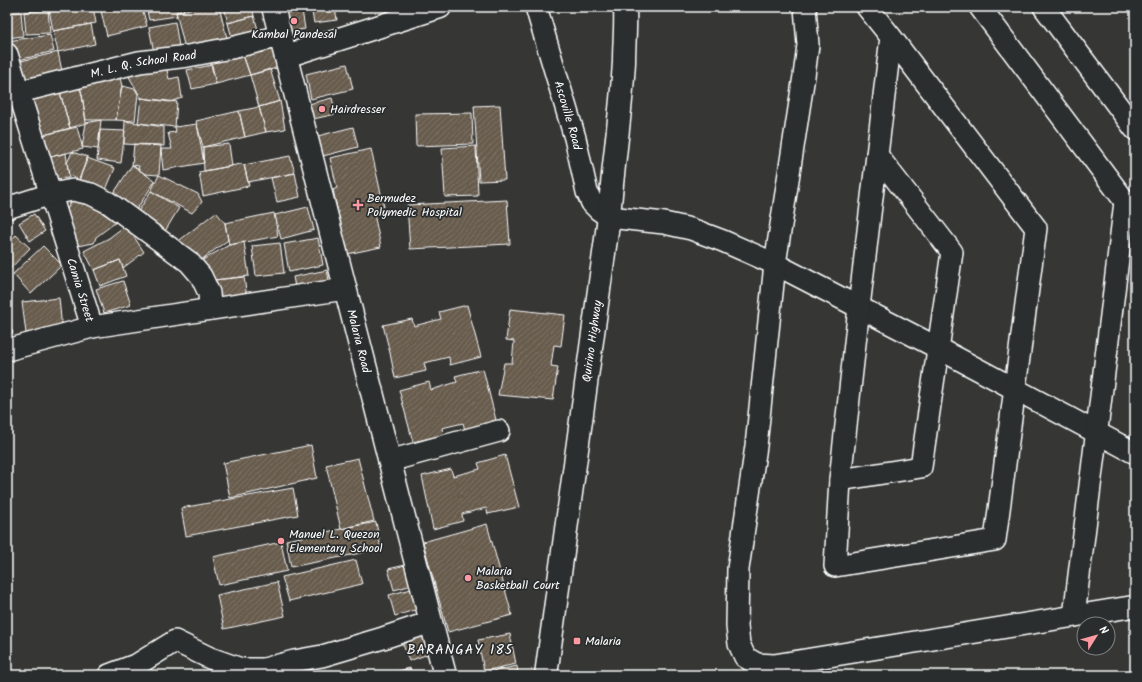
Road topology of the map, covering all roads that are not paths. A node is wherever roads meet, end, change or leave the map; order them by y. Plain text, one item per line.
1 (273, 7) edge
2 (440, 7) edge
3 (536, 7) edge
4 (625, 7) edge
5 (805, 7) edge
6 (867, 7) edge
7 (980, 7) edge
8 (1044, 7) edge
9 (415, 11) edge
10 (891, 37) junction
11 (283, 46) junction
12 (7, 54) edge
13 (13, 93) edge
14 (1135, 129) edge
15 (877, 155) junction
16 (52, 194) junction
17 (7, 208) edge
18 (1130, 208) edge
19 (609, 217) junction
20 (775, 264) junction
21 (345, 290) junction
22 (859, 307) junction
23 (210, 309) junction
24 (92, 326) junction
25 (938, 348) junction
26 (7, 350) edge
27 (1015, 389) junction
28 (499, 431) dead end
29 (1097, 433) junction
30 (1135, 453) edge
31 (389, 460) junction
32 (840, 480) junction
33 (1130, 607) dead end
34 (1074, 616) junction
35 (431, 622) junction
36 (109, 675) edge
37 (445, 675) edge
38 (546, 675) edge

1 - 11 main road, Malaria Road
2 - 9 main road
3 - 19 street, Ascoville Road
4 - 19 main road, Quirino Highway
5 - 20 street
6 - 10 street
7 - 18 street
8 - 14 street
9 - 11 main road
10 - 15 street
10 - 27 street
11 - 13 street, M. L. Q. School Road
11 - 21 main road, Malaria Road
12 - 13 street, Camia Street
13 - 16 street, Camia Street
15 - 22 street
15 - 25 street
16 - 17 street
16 - 23 street
16 - 24 street, Camia Street
18 - 29 street
19 - 20 street
19 - 38 main road, Quirino Highway
20 - 22 street
20 - 34 street
21 - 23 street, Camia Street
21 - 31 main road, Malaria Road
22 - 25 street
22 - 32 street
23 - 24 street, Camia Street
24 - 26 street
25 - 27 street
25 - 32 street
27 - 29 street
27 - 32 street
28 - 31 street
29 - 30 street
29 - 34 street
31 - 35 main road, Malaria Road
33 - 34 street
35 - 36 street
35 - 37 main road, Malaria Road

